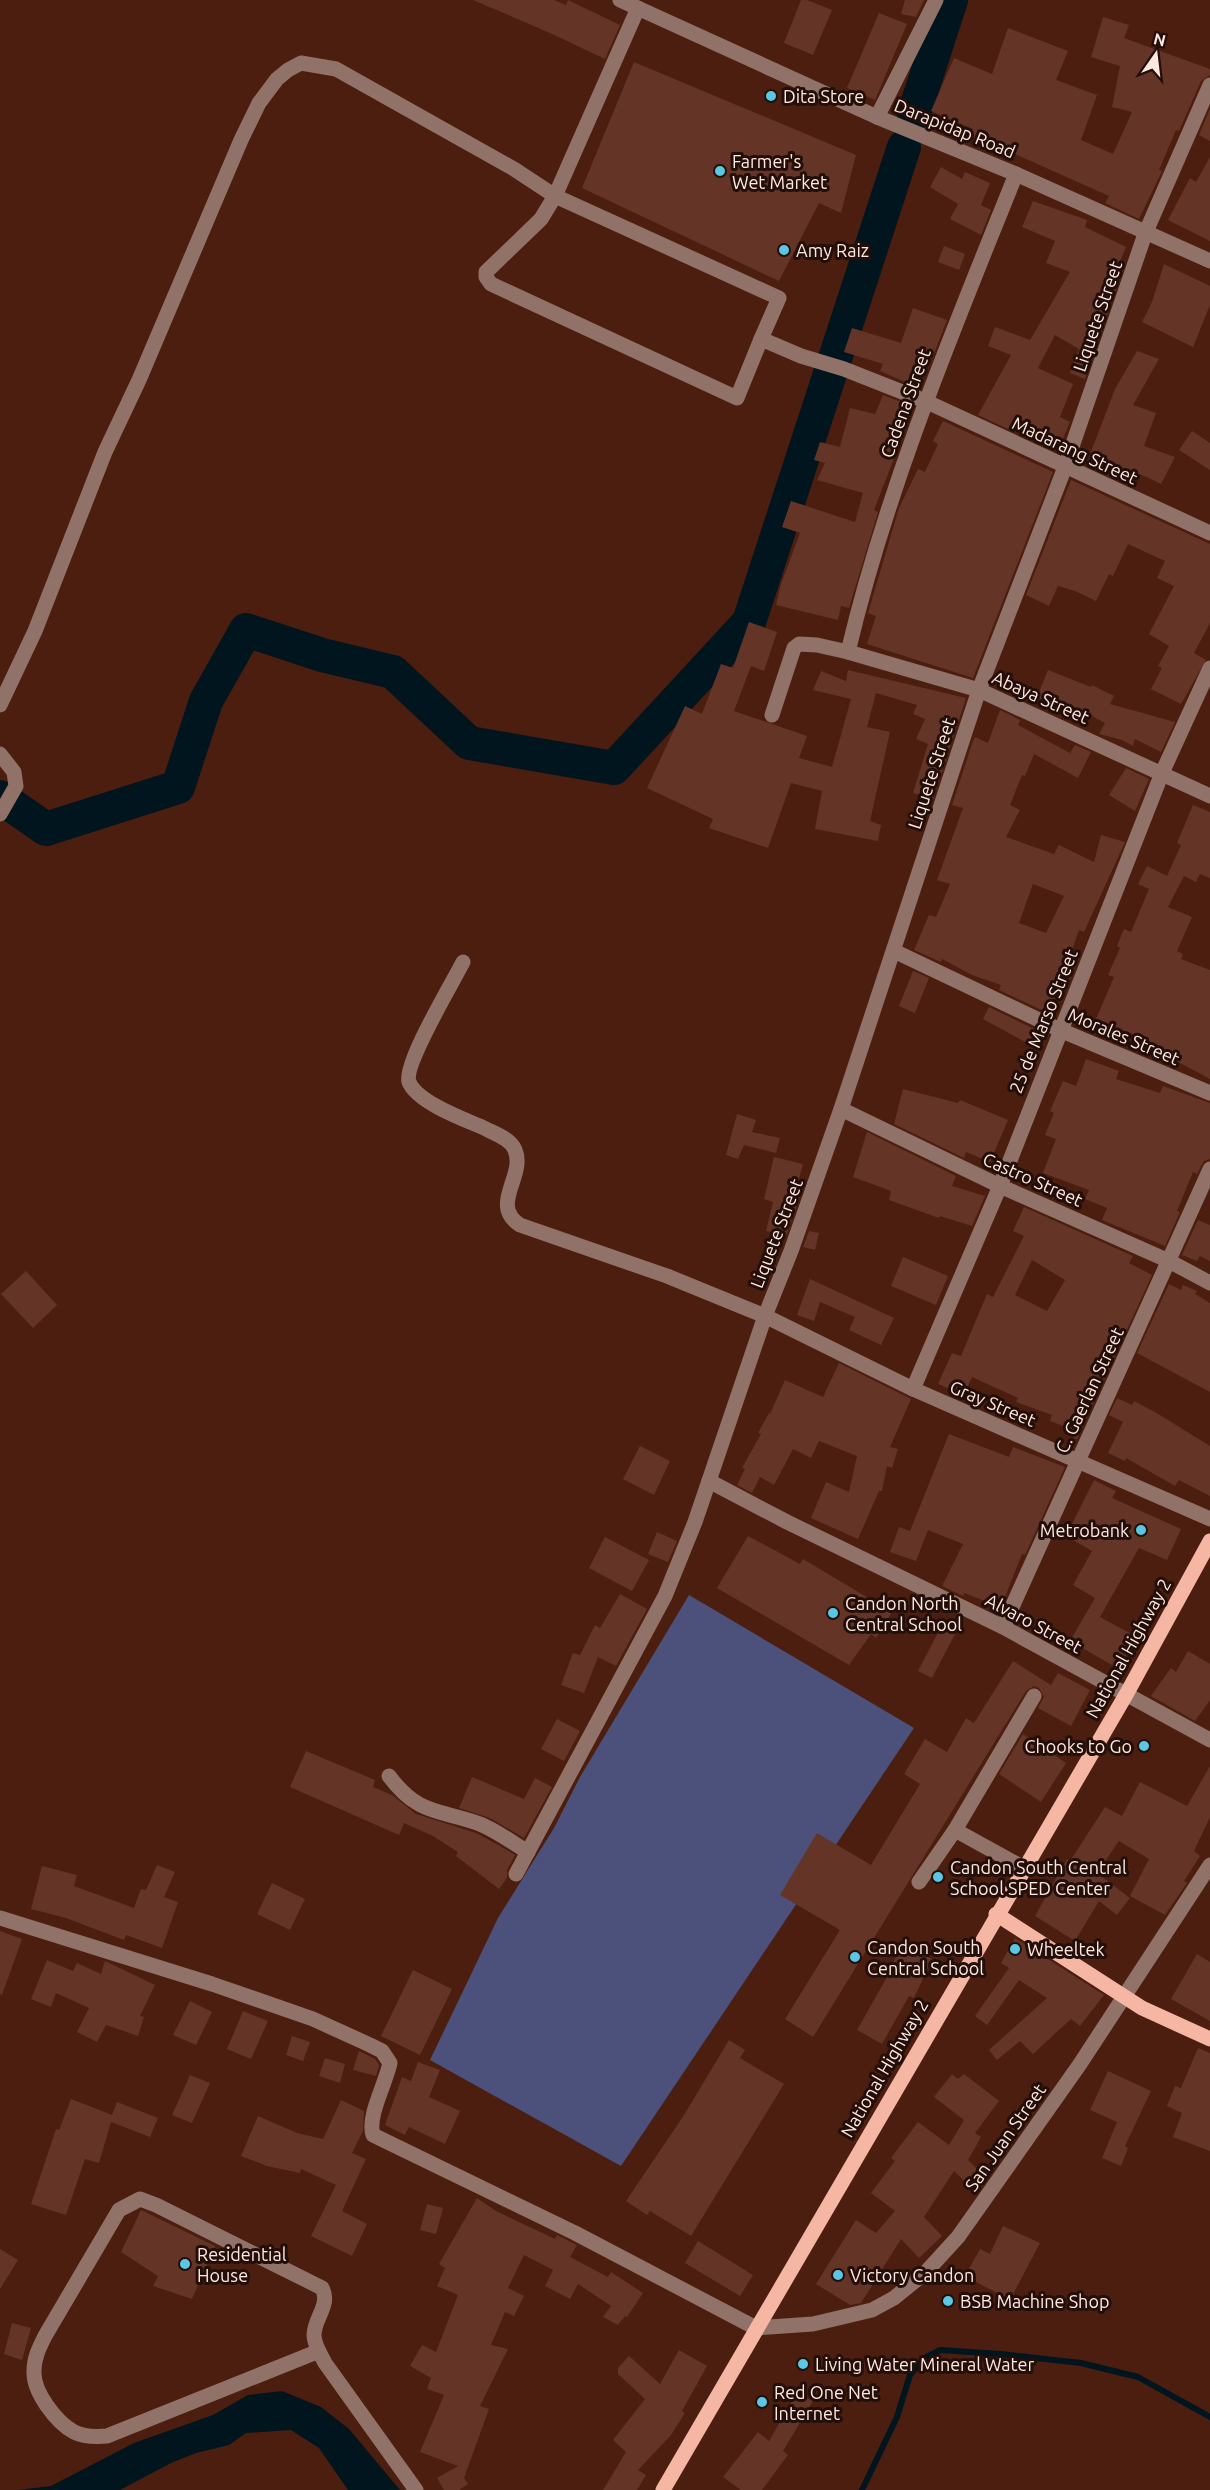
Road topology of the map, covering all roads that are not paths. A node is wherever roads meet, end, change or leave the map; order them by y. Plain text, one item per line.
1 (620, 0) edge
2 (936, 0) edge
3 (638, 8) junction
4 (1210, 85) edge
5 (877, 117) junction
6 (1016, 174) junction
7 (555, 196) junction
8 (1145, 234) junction
9 (1210, 261) edge
10 (760, 339) junction
11 (925, 401) junction
12 (1065, 467) junction
13 (1210, 533) edge
14 (848, 652) junction
15 (1210, 668) edge
16 (979, 690) junction
17 (0, 705) edge
18 (772, 715) dead end
19 (0, 754) edge
20 (1162, 773) junction
21 (1210, 796) edge
22 (0, 813) edge
23 (894, 951) junction
24 (463, 962) dead end
25 (1060, 1030) junction
26 (1210, 1094) edge
27 (841, 1109) junction
28 (1210, 1169) edge
29 (999, 1186) junction
30 (1169, 1262) junction
31 (1210, 1283) edge
32 (765, 1316) junction
33 (913, 1389) junction
34 (1078, 1461) junction
35 (709, 1481) junction
36 (1210, 1519) edge
37 (1210, 1541) edge
38 (1003, 1627) junction
39 (1127, 1693) junction
40 (1034, 1696) dead end
41 (1210, 1740) edge
42 (389, 1776) dead end
43 (955, 1830) junction
44 (528, 1852) junction
45 (1210, 1865) edge
46 (1024, 1868) junction
47 (516, 1874) dead end
48 (919, 1882) dead end
49 (996, 1914) junction
50 (0, 1918) edge
51 (1125, 1997) junction
52 (1210, 2039) edge
53 (756, 2328) junction
54 (319, 2351) junction
55 (416, 2490) edge
56 (663, 2490) edge

1 - 3 street, Darapidap Road
2 - 5 street
3 - 5 street, Darapidap Road
3 - 7 street
4 - 8 street, Liquete Street
5 - 6 street, Darapidap Road
6 - 8 street, Darapidap Road
6 - 11 street, Cadena Street
7 - 10 street
7 - 10 street
7 - 17 street
8 - 9 street, Darapidap Road
8 - 12 street, Liquete Street
10 - 11 street, Madarang Street
11 - 12 street, Madarang Street
11 - 14 street, Cadena Street
12 - 13 street, Madarang Street
12 - 16 street, Liquete Street
14 - 16 street, Abaya Street
14 - 18 street, Abaya Street
15 - 20 street, 25 de Marso Street
16 - 20 street, Abaya Street
16 - 23 street, Liquete Street
19 - 22 street
20 - 21 street, Abaya Street
20 - 25 street, 25 de Marso Street
23 - 25 street, Morales Street
23 - 27 street, Liquete Street
24 - 32 street, Gray Street
25 - 26 street, Morales Street
25 - 29 street, 25 de Marso Street
27 - 29 street, Castro Street
27 - 32 street, Liquete Street
28 - 30 street, C. Gaerlan Street
29 - 30 street, Castro Street
29 - 33 street, 25 de Marso Street
30 - 31 street, Castro Street
30 - 34 street, C. Gaerlan Street
32 - 33 street, Gray Street
32 - 35 street, Liquete Street
33 - 34 street, Gray Street
34 - 36 street, Gray Street
34 - 38 street, C. Gaerlan Street
35 - 38 street, Alvaro Street
35 - 44 street, Liquete Street
37 - 39 main road, National Highway 2
38 - 39 street, Alvaro Street
39 - 41 street, Alvaro Street
39 - 46 main road, National Highway 2
40 - 43 street
42 - 44 street
43 - 46 street
43 - 48 street
44 - 47 street, Liquete Street
45 - 51 street, San Juan Street
46 - 49 main road, National Highway 2
49 - 51 main road
49 - 53 main road, National Highway 2
50 - 53 street
51 - 52 main road
51 - 53 street, San Juan Street
53 - 56 main road, National Highway 2
54 - 54 street
54 - 55 street

